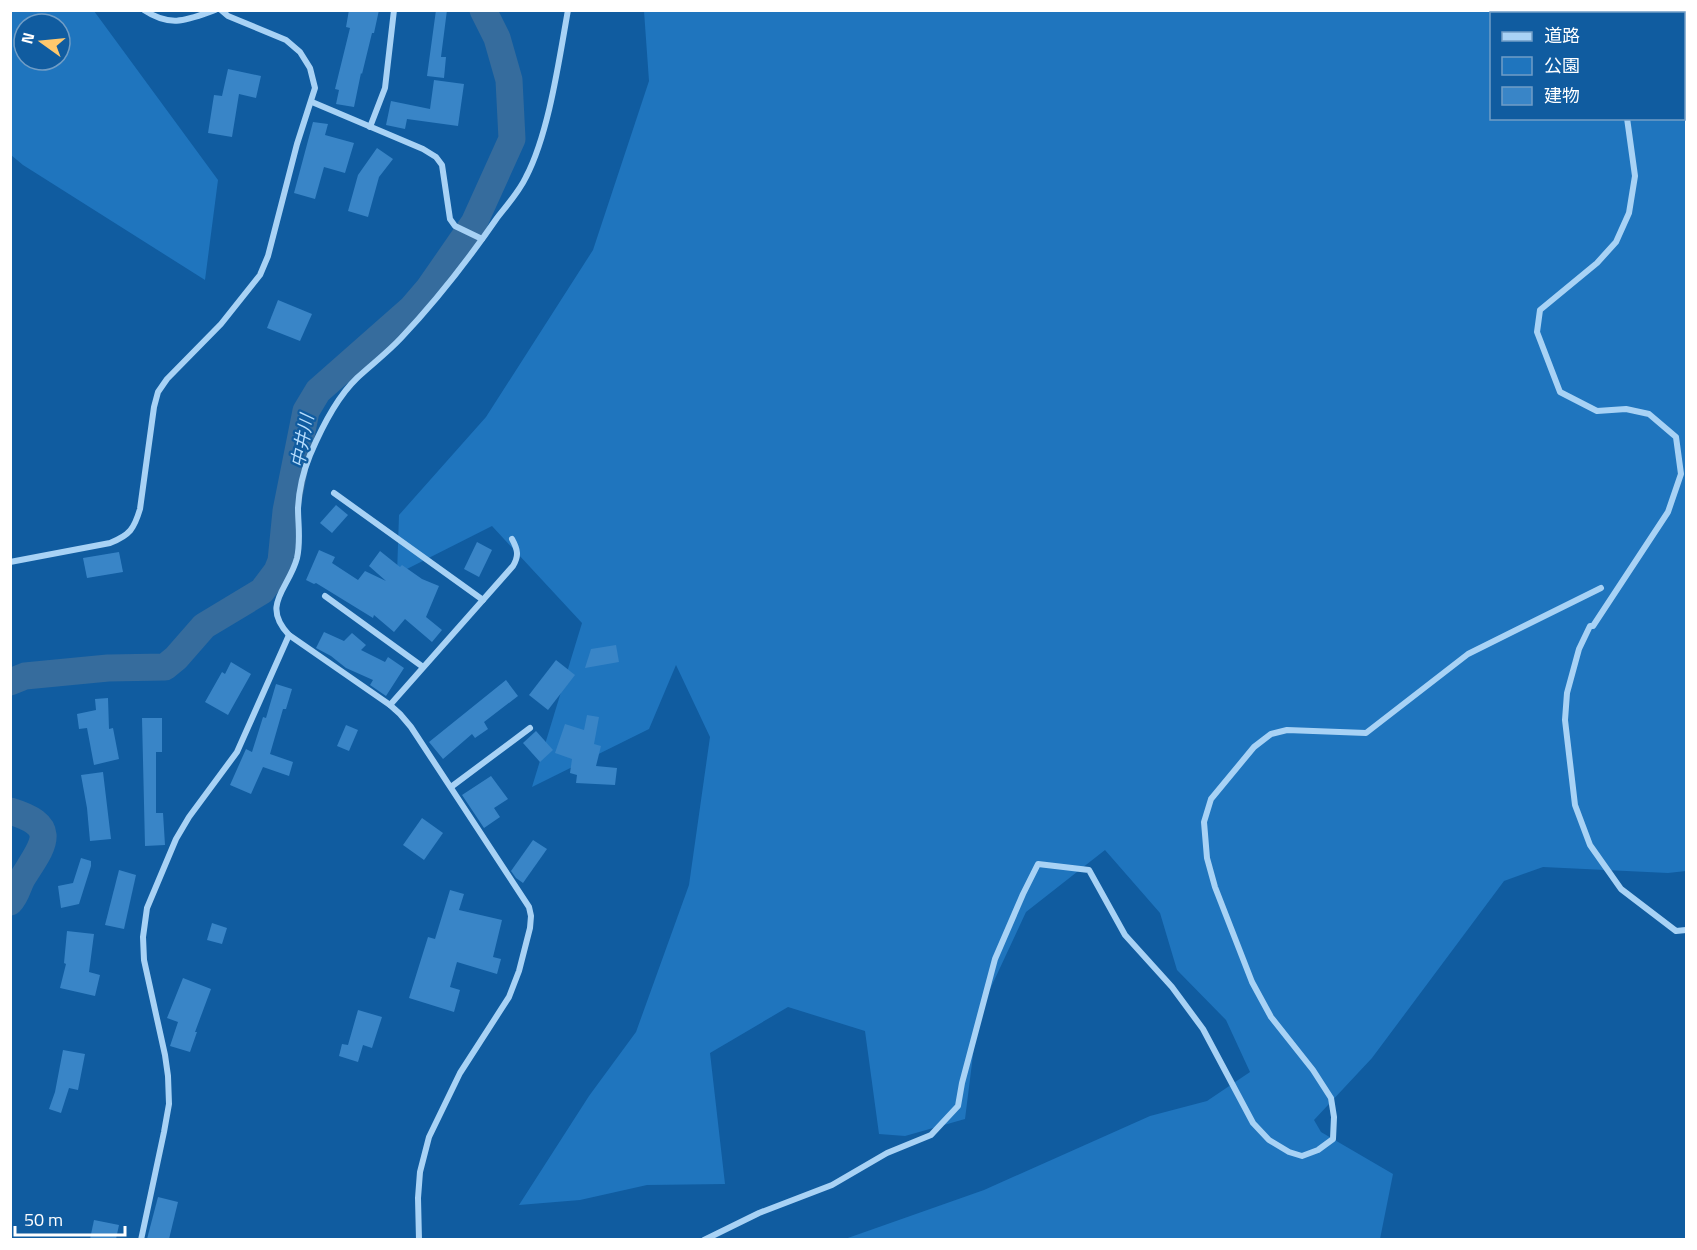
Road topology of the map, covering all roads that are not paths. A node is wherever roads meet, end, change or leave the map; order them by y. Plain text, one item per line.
1 (144, 10) edge
2 (215, 10) edge
3 (221, 10) edge
4 (394, 10) edge
5 (568, 10) edge
6 (312, 102) junction
7 (1627, 120) edge
8 (370, 127) junction
9 (482, 239) junction
10 (334, 493) dead end
11 (512, 539) dead end
12 (10, 562) edge
13 (1601, 588) dead end
14 (325, 596) dead end
15 (483, 600) junction
16 (290, 635) junction
17 (423, 667) junction
18 (390, 705) junction
19 (530, 728) dead end
20 (451, 787) junction
21 (1686, 930) edge
22 (141, 1239) edge
23 (419, 1239) edge
24 (704, 1239) edge

1 - 2 street
3 - 6 street
4 - 8 street
5 - 9 street
6 - 8 street
6 - 12 street
7 - 21 street
8 - 9 street
9 - 16 street
10 - 15 street
11 - 15 street
13 - 24 street
14 - 17 street
15 - 17 street
16 - 18 street
16 - 22 street
17 - 18 street
18 - 20 street
19 - 20 street
20 - 23 street

